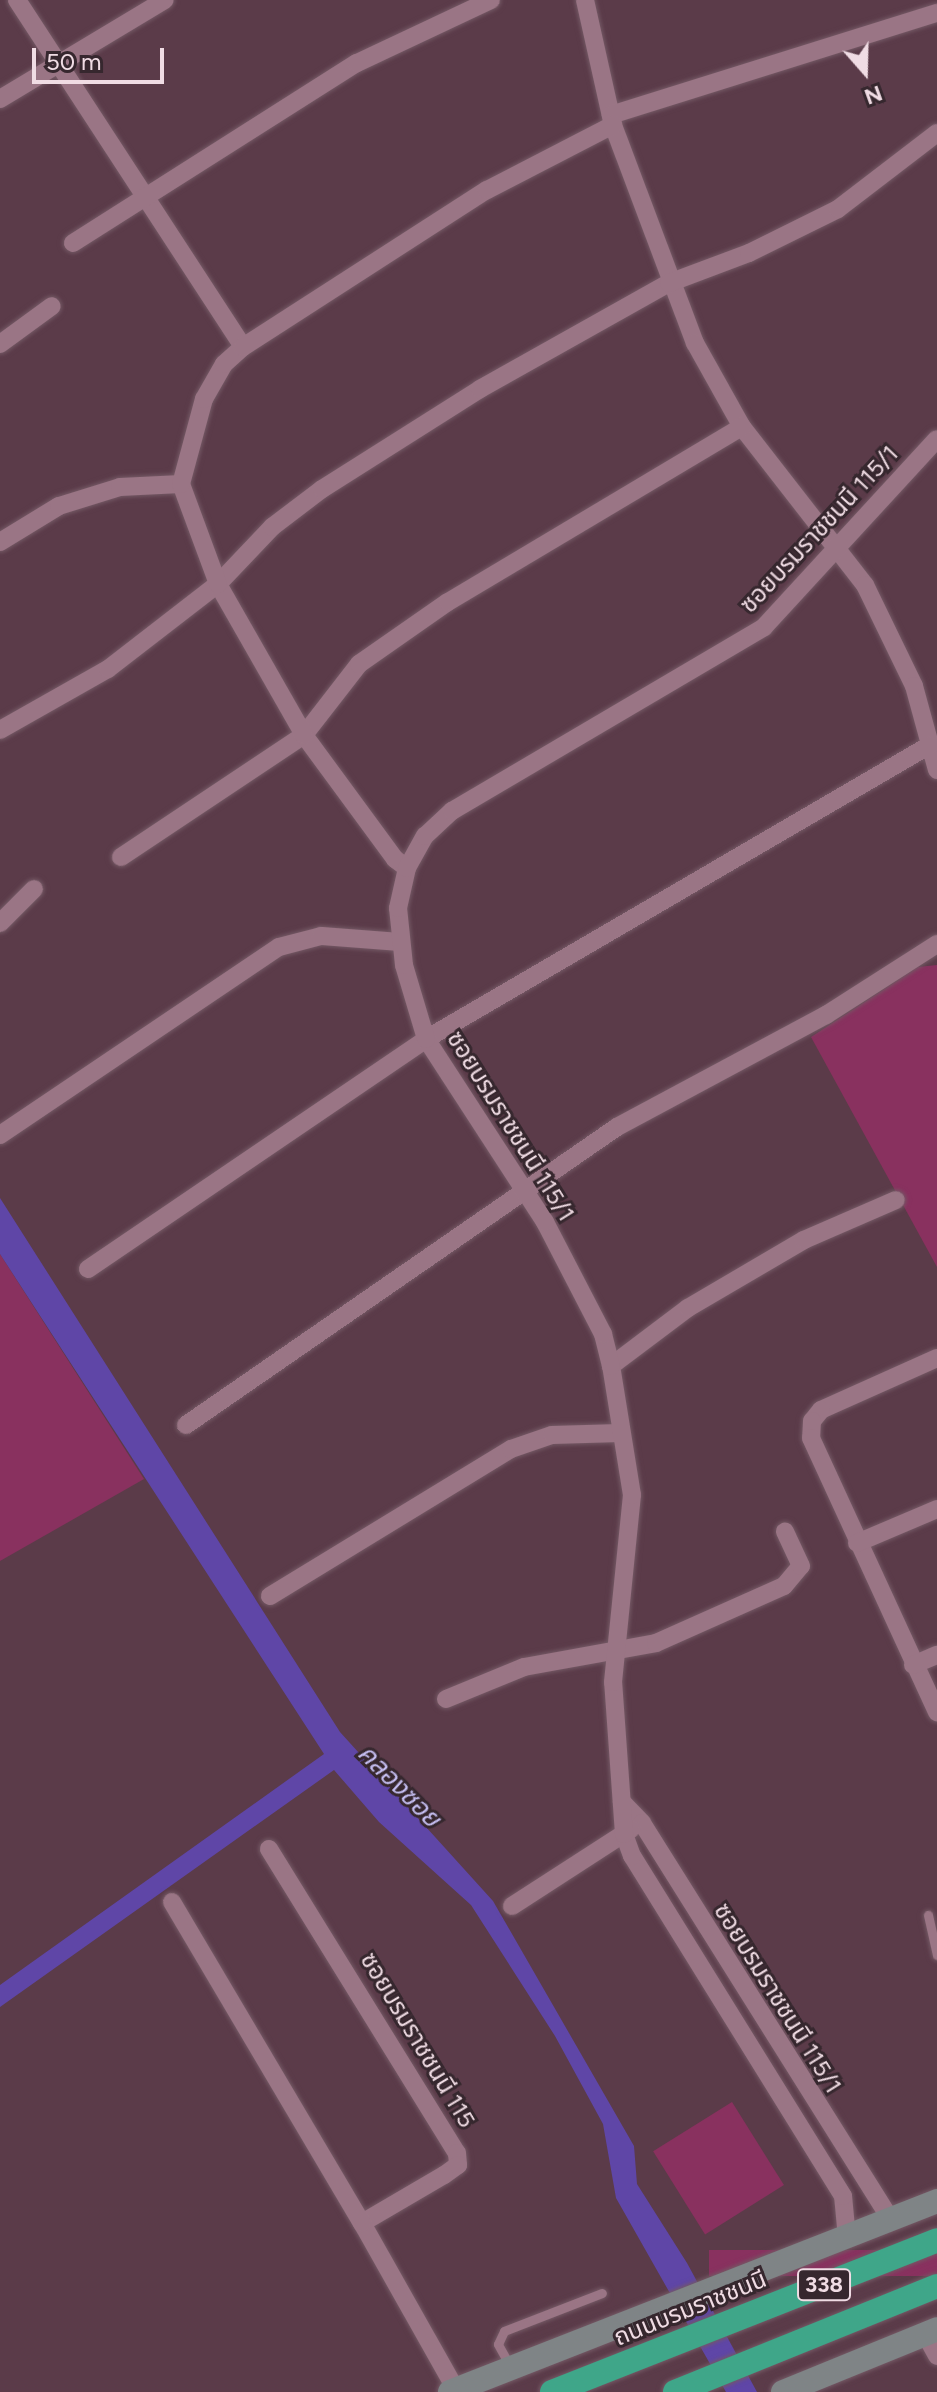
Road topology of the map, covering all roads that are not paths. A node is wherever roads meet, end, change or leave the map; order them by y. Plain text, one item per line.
1 (17, 0) edge
2 (165, 0) edge
3 (491, 0) edge
4 (585, 0) edge
5 (937, 13) edge
6 (59, 62) junction
7 (0, 99) edge
8 (612, 120) junction
9 (937, 133) edge
10 (144, 195) junction
11 (73, 243) dead end
12 (669, 283) junction
13 (52, 306) dead end
14 (0, 344) edge
15 (243, 347) junction
16 (742, 427) junction
17 (937, 439) edge
18 (181, 484) junction
19 (0, 542) edge
20 (837, 543) junction
21 (218, 584) junction
22 (0, 730) edge
23 (304, 735) junction
24 (930, 745) junction
25 (937, 770) edge
26 (121, 857) dead end
27 (407, 868) junction
28 (34, 889) dead end
29 (0, 923) edge
30 (401, 942) junction
31 (937, 944) edge
32 (426, 1039) junction
33 (0, 1135) edge
34 (525, 1192) junction
35 (896, 1200) dead end
36 (88, 1269) dead end
37 (937, 1358) edge
38 (611, 1366) junction
39 (186, 1425) dead end
40 (620, 1433) junction
41 (937, 1509) edge
42 (785, 1531) dead end
43 (857, 1543) junction
44 (270, 1596) dead end
45 (616, 1651) junction
46 (937, 1655) edge
47 (913, 1665) junction
48 (446, 1699) dead end
49 (937, 1712) edge
50 (622, 1802) junction
51 (642, 1823) junction
52 (624, 1834) junction
53 (269, 1849) dead end
54 (172, 1902) dead end
55 (512, 1906) dead end
56 (697, 1913) junction
57 (928, 1915) dead end
58 (677, 1926) junction
59 (937, 1955) edge
60 (767, 2025) junction
61 (747, 2038) junction
62 (865, 2184) junction
63 (843, 2196) junction
64 (937, 2201) edge
65 (891, 2220) junction
66 (362, 2223) junction
67 (847, 2238) junction
68 (937, 2240) edge
69 (937, 2286) edge
70 (602, 2293) dead end
71 (931, 2332) edge
72 (937, 2356) edge
73 (512, 2369) junction
74 (682, 2389) edge
75 (453, 2391) edge
76 (552, 2392) edge
77 (783, 2392) edge

1 - 6 street
2 - 6 street
3 - 10 street
4 - 8 street
5 - 8 street
6 - 7 street
6 - 10 street
8 - 12 street
8 - 15 street
9 - 12 street
10 - 11 street
10 - 15 street
12 - 16 street
12 - 21 street
13 - 14 street
15 - 18 street
16 - 20 street
16 - 23 street
17 - 20 street, ซอยบรมราชชนนี 115/1
18 - 19 street
18 - 21 street
20 - 24 street
20 - 27 street, ซอยบรมราชชนนี 115/1
21 - 22 street
21 - 23 street
23 - 26 street
23 - 27 street
24 - 25 street
24 - 32 street
27 - 30 street, ซอยบรมราชชนนี 115/1
28 - 29 street
30 - 32 street, ซอยบรมราชชนนี 115/1
30 - 33 street
31 - 34 street
32 - 34 street, ซอยบรมราชชนนี 115/1
32 - 36 street
34 - 38 street, ซอยบรมราชชนนี 115/1
34 - 39 street
35 - 38 street
37 - 43 street
38 - 40 street, ซอยบรมราชชนนี 115/1
40 - 44 street
40 - 45 street, ซอยบรมราชชนนี 115/1
41 - 43 street
42 - 45 street
43 - 47 street
45 - 48 street
45 - 50 street, ซอยบรมราชชนนี 115/1
46 - 47 street
47 - 49 street
50 - 51 street, ซอยบรมราชชนนี 115/1
50 - 52 street, ซอยบรมราชชนนี 115/1
51 - 52 street
51 - 56 street, ซอยบรมราชชนนี 115/1
52 - 55 street
52 - 58 street, ซอยบรมราชชนนี 115/1
53 - 66 street, ซอยบรมราชชนนี 115
54 - 66 street
56 - 58 street
56 - 60 street, ซอยบรมราชชนนี 115/1
57 - 59 lane
58 - 61 street, ซอยบรมราชชนนี 115/1
60 - 61 street
60 - 62 street, ซอยบรมราชชนนี 115/1
61 - 63 street, ซอยบรมราชชนนี 115/1
62 - 63 street
62 - 65 street, ซอยบรมราชชนนี 115/1
63 - 67 street, ซอยบรมราชชนนี 115/1
64 - 65 main road, 338
65 - 67 main road, 338
66 - 75 street
67 - 73 main road, 338
68 - 76 highway, ถนนบรมราชชนนี / 338
69 - 74 highway, 338
70 - 73 lane
71 - 72 street
71 - 77 main road
73 - 75 main road, 338

